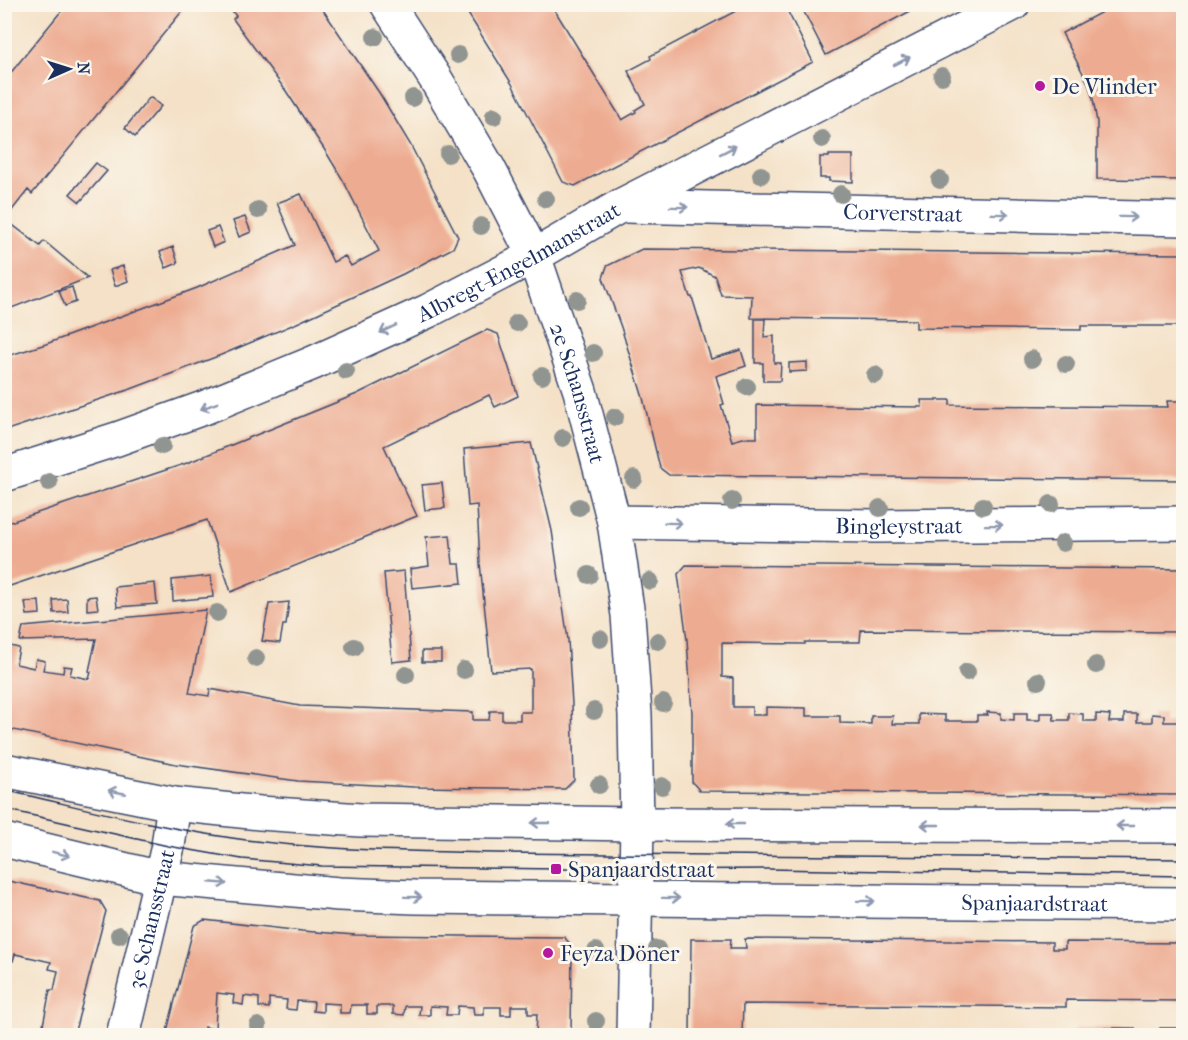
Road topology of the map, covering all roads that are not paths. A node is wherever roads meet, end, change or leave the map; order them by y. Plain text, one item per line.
1 (387, 4) edge
2 (1013, 4) edge
3 (620, 206) junction
4 (1184, 219) edge
5 (534, 256) junction
6 (4, 475) edge
7 (614, 522) junction
8 (1184, 523) edge
9 (4, 770) edge
10 (174, 804) junction
11 (637, 824) junction
12 (1184, 826) edge
13 (4, 840) edge
14 (160, 878) junction
15 (636, 898) junction
16 (1184, 904) edge
17 (123, 1035) edge
18 (633, 1035) edge

1 - 5 street, 2e Schansstraat
3 -> 2 street, Albregt-Engelmanstraat
3 -> 4 street, Corverstraat
3 - 5 street, Albregt-Engelmanstraat
5 -> 6 street, Albregt-Engelmanstraat
5 - 7 street, 2e Schansstraat
7 -> 8 street, Bingleystraat
7 - 11 street, 2e Schansstraat
10 -> 9 street
11 -> 10 street
10 - 14 street, 3e Schansstraat
12 -> 11 street
11 - 15 street
13 -> 14 street, Spanjaardstraat
14 -> 15 street, Spanjaardstraat
14 - 17 street, 3e Schansstraat
15 -> 16 street, Spanjaardstraat
15 - 18 street

